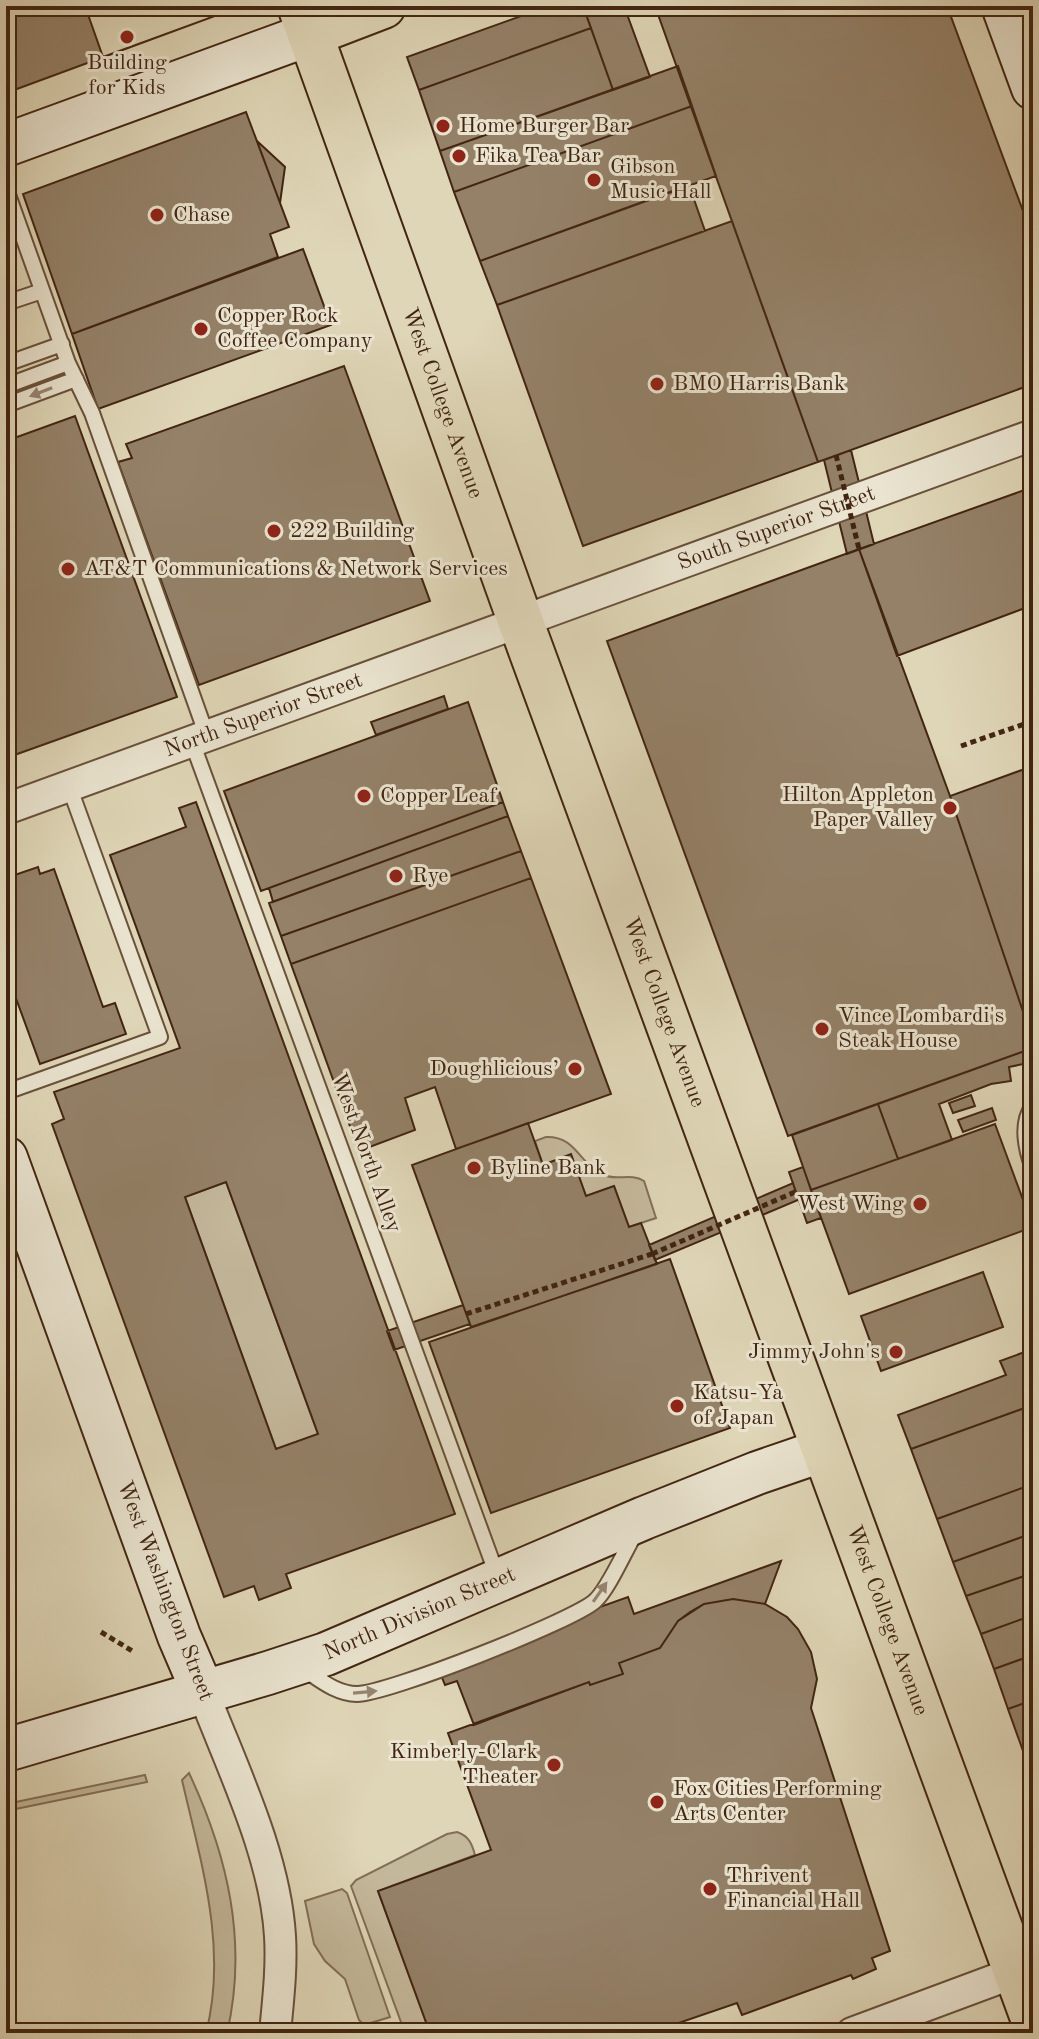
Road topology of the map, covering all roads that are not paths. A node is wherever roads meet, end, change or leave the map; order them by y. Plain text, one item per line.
1 (383, 6) edge
2 (1003, 6) edge
3 (305, 20) edge
4 (1029, 65) edge
5 (6, 145) edge
6 (6, 189) edge
7 (42, 291) junction
8 (6, 303) edge
9 (62, 344) junction
10 (68, 363) junction
11 (6, 364) edge
12 (76, 379) junction
13 (6, 386) edge
14 (6, 405) edge
15 (1033, 435) edge
16 (520, 620) junction
17 (200, 739) junction
18 (69, 786) junction
19 (6, 809) edge
20 (6, 1092) edge
21 (1033, 1106) edge
22 (6, 1158) edge
23 (1033, 1168) edge
24 (824, 1450) junction
25 (644, 1518) junction
26 (498, 1579) junction
27 (295, 1664) junction
28 (203, 1692) junction
29 (6, 1750) edge
30 (1025, 1969) edge
31 (1033, 2018) edge
32 (275, 2033) edge
33 (852, 2033) edge

1 - 3 main road
2 - 4 street
3 - 5 street
3 - 16 main road, West College Avenue
6 - 7 lane, West North Alley
7 - 8 lane
7 - 9 lane, West North Alley
9 - 10 lane, West North Alley
9 - 11 lane
10 - 12 lane, West North Alley
10 - 13 lane
12 -> 14 lane
12 - 17 lane, West North Alley
15 - 16 street, South Superior Street
16 - 17 street, North Superior Street
16 - 24 main road, West College Avenue
17 - 18 street, North Superior Street
17 - 26 lane, West North Alley
18 - 19 street, North Superior Street
18 - 20 lane
21 - 23 lane
22 - 28 street, West Washington Street
24 - 25 street, North Division Street
24 - 30 main road, West College Avenue
25 - 26 street, North Division Street
27 -> 25 lane
26 - 27 street, North Division Street
27 - 28 street, North Division Street
28 - 29 street, North Division Street
28 - 32 street, West Washington Street
30 - 31 main road, West College Avenue
30 - 33 street

